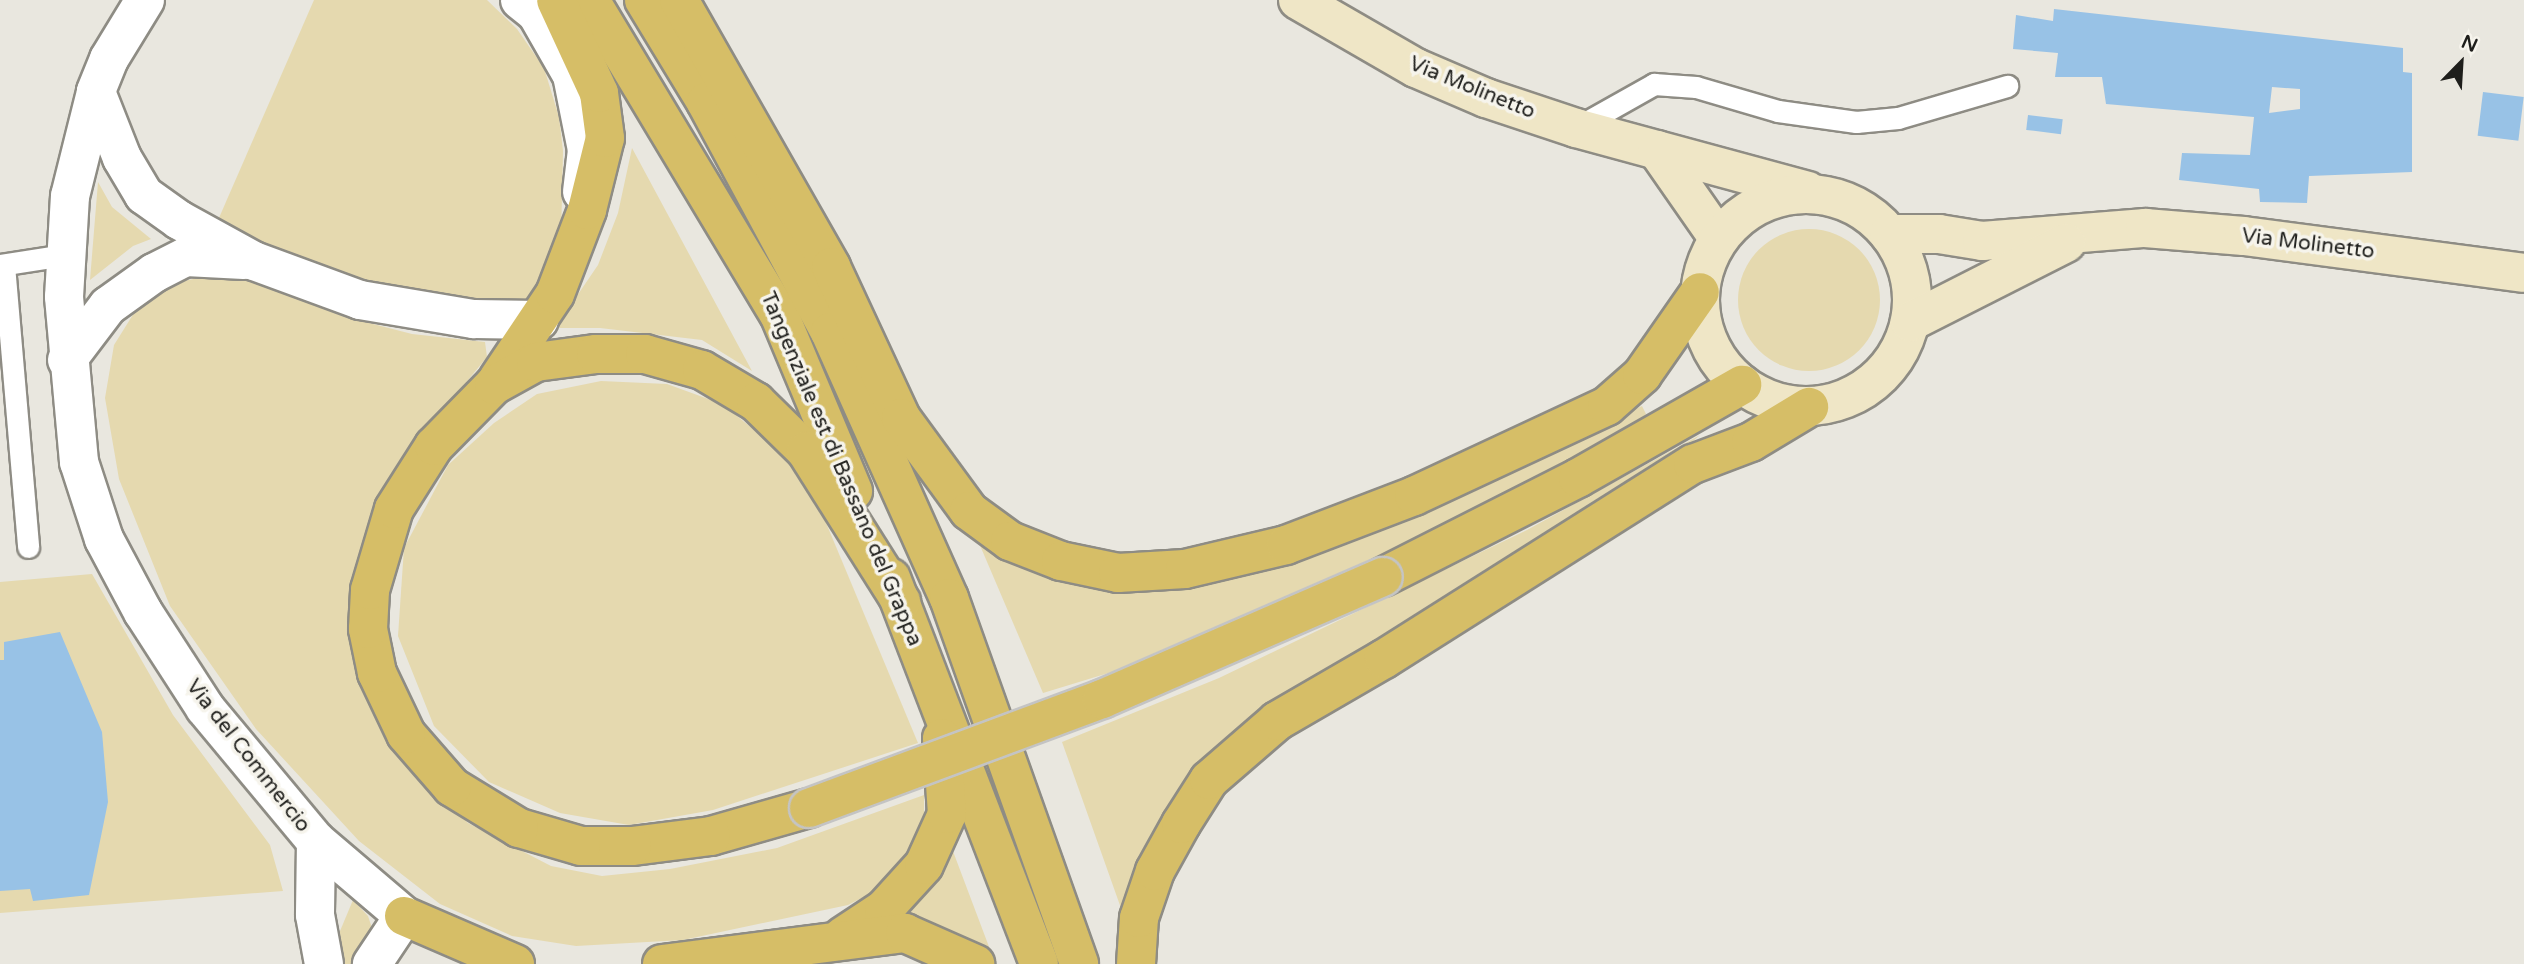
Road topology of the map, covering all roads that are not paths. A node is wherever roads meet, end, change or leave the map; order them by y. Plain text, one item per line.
1 (145, 0) edge
2 (520, 0) edge
3 (556, 0) edge
4 (590, 0) edge
5 (644, 0) edge
6 (679, 0) edge
7 (1298, 0) edge
8 (2007, 86) dead end
9 (96, 92) junction
10 (1576, 128) junction
11 (1657, 150) junction
12 (1831, 197) junction
13 (2091, 232) junction
14 (1889, 233) junction
15 (1719, 239) junction
16 (64, 255) junction
17 (254, 261) junction
18 (2, 265) edge
19 (2524, 273) edge
20 (1700, 292) junction
21 (547, 307) junction
22 (1910, 322) junction
23 (67, 360) junction
24 (494, 385) junction
25 (1742, 385) junction
26 (1809, 407) junction
27 (28, 547) dead end
28 (901, 601) junction
29 (927, 669) junction
30 (316, 841) junction
31 (404, 916) junction
32 (842, 937) junction
33 (324, 964) edge
34 (372, 964) edge
35 (515, 964) edge
36 (662, 964) edge
37 (975, 964) edge
38 (1039, 964) edge
39 (1079, 964) edge
40 (1136, 964) edge

1 - 9 street, Via del Commercio
2 - 21 street
3 - 21 highway
4 - 28 highway, Tangenziale est di Bassano del Grappa
5 - 39 highway, Tangenziale est di Bassano del Grappa
6 - 20 highway
7 - 10 main road, Via Molinetto
8 - 10 lane
9 - 16 street, Via del Commercio
9 - 17 street
10 - 11 main road, Via Molinetto
11 - 12 main road, Via Molinetto
11 - 15 main road
12 - 14 main road, Via Molinetto
12 - 15 main road, Via Molinetto
13 - 14 main road, Via Molinetto
13 - 19 main road, Via Molinetto
13 - 22 main road, Via Molinetto
14 - 22 main road, Via Molinetto
15 - 20 main road, Via Molinetto
16 - 18 lane
16 - 23 street, Via del Commercio
17 - 21 street
17 - 23 street
18 - 27 lane
20 - 25 main road, Via Molinetto
21 - 24 highway
22 - 26 main road, Via Molinetto
23 - 30 street, Via del Commercio
24 - 25 highway, bridge
24 - 28 highway
25 - 26 main road, Via Molinetto
26 - 40 highway
28 - 29 highway, Tangenziale est di Bassano del Grappa
29 - 32 highway
29 - 38 highway, Tangenziale est di Bassano del Grappa
30 - 31 street, Via del Commercio
30 - 33 street, Via del Commercio
31 - 34 street
31 - 35 highway
32 - 36 highway
32 - 37 highway

